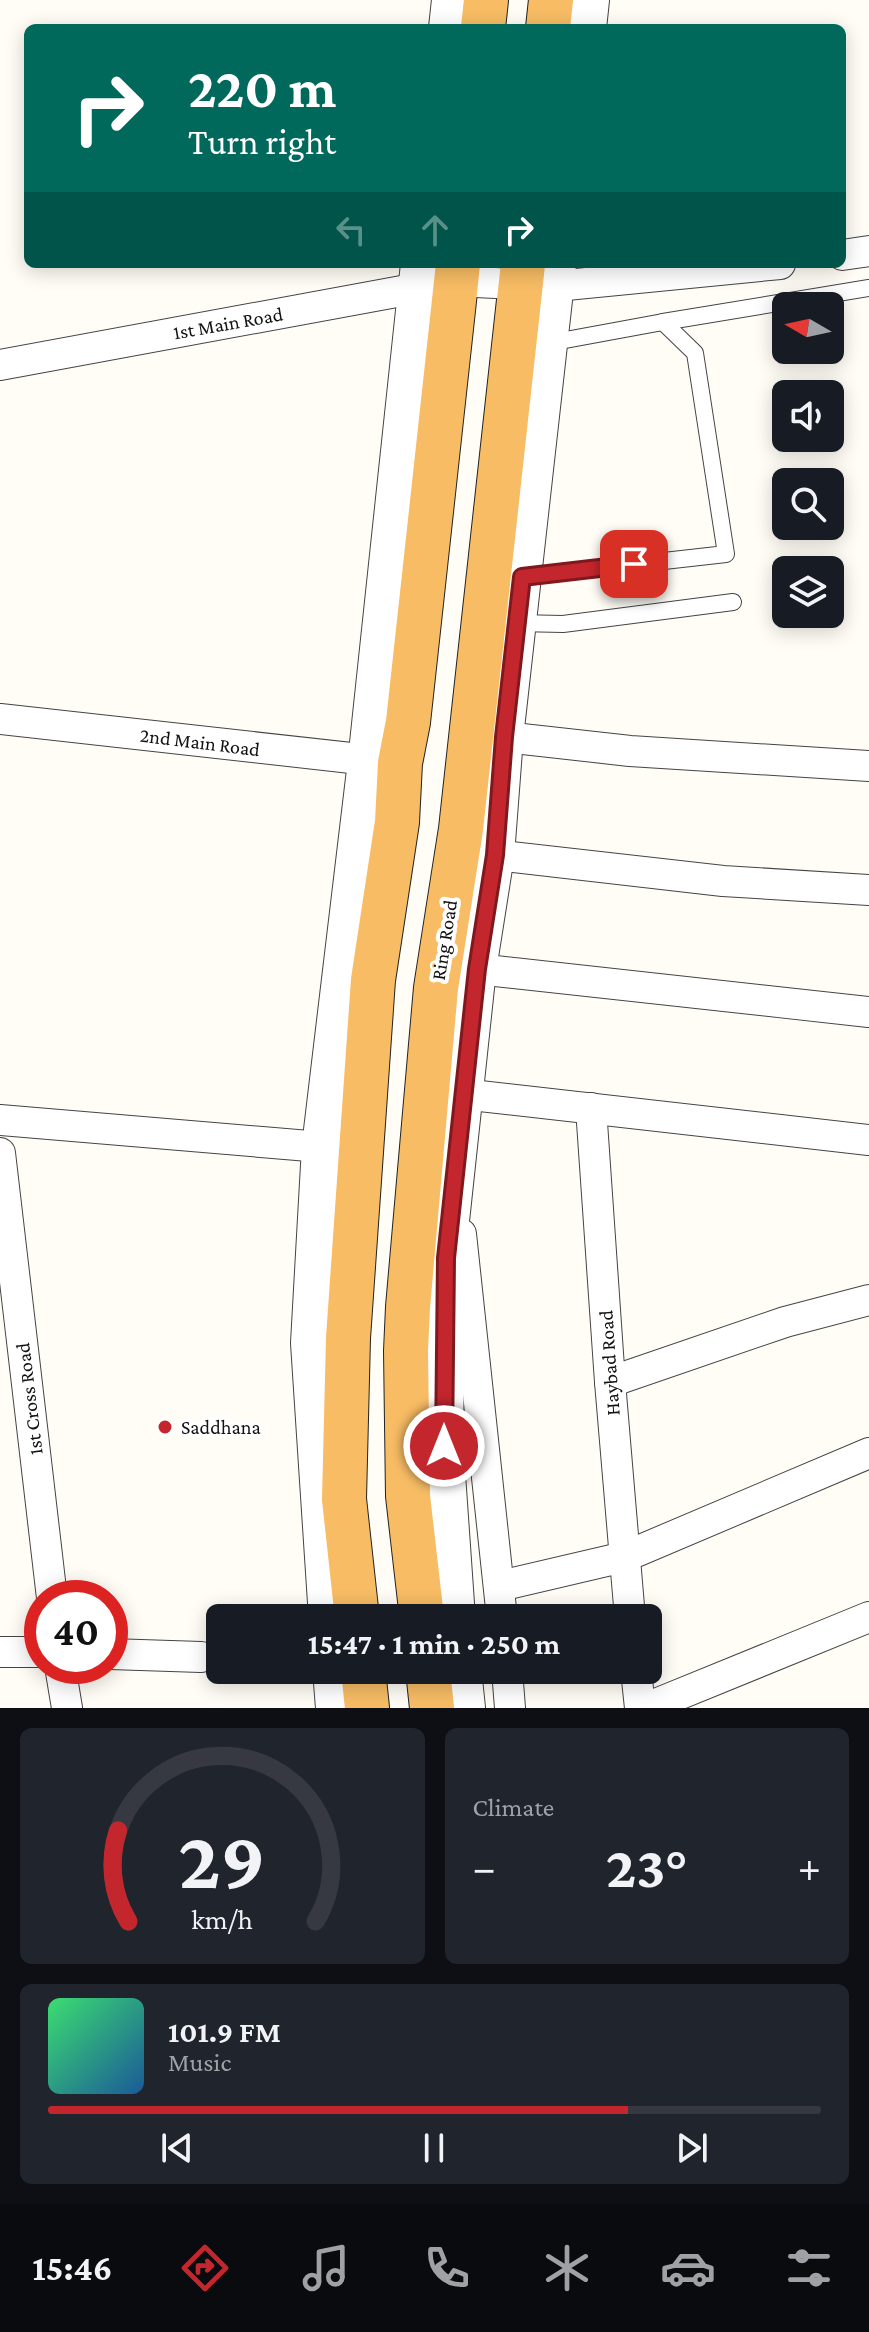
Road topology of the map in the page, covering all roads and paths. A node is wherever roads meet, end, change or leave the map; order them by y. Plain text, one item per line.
1 (451, 0) edge
2 (486, 0) edge
3 (551, 0) edge
4 (590, 0) edge
5 (448, 24) edge
6 (483, 24) edge
7 (548, 24) edge
8 (587, 24) edge
9 (869, 251) edge
10 (846, 254) edge
11 (684, 268) edge
12 (438, 274) edge
13 (539, 274) edge
14 (869, 288) edge
15 (663, 322) junction
16 (549, 343) junction
17 (0, 365) edge
18 (522, 577) junction
19 (733, 602) dead end
20 (516, 623) junction
21 (0, 719) edge
22 (504, 737) junction
23 (384, 762) junction
24 (869, 766) edge
25 (495, 855) junction
26 (869, 890) edge
27 (477, 969) junction
28 (869, 1012) edge
29 (462, 1094) junction
30 (591, 1108) junction
31 (0, 1120) edge
32 (869, 1140) edge
33 (321, 1147) junction
34 (0, 1153) edge
35 (454, 1175) junction
36 (869, 1300) edge
37 (610, 1382) junction
38 (869, 1453) edge
39 (624, 1557) junction
40 (50, 1580) edge
41 (500, 1586) junction
42 (327, 1604) edge
43 (355, 1604) edge
44 (420, 1604) edge
45 (455, 1604) edge
46 (501, 1604) edge
47 (629, 1604) edge
48 (869, 1617) edge
49 (0, 1652) edge
50 (24, 1652) edge
51 (128, 1655) edge
52 (201, 1657) dead end
53 (63, 1684) edge
54 (333, 1684) edge
55 (364, 1684) edge
56 (429, 1684) edge
57 (463, 1684) edge
58 (508, 1684) edge
59 (637, 1684) edge
60 (67, 1708) edge
61 (335, 1708) edge
62 (367, 1708) edge
63 (432, 1708) edge
64 (466, 1708) edge
65 (510, 1708) edge
66 (640, 1708) edge
67 (646, 1708) edge

1 - 5 street
2 - 6 highway
3 - 7 highway
4 - 8 street
9 - 10 street
11 - 13 street, 1st Main Road
12 - 13 street, 1st Main Road
12 - 17 street, 1st Main Road
12 - 23 highway
13 - 16 street
13 - 44 highway, Ring Road
14 - 15 lane
15 - 16 lane
15 - 18 lane
16 - 18 street
18 - 20 street
19 - 20 lane
20 - 22 street
21 - 23 street, 2nd Main Road
22 - 24 street
22 - 25 street
23 - 33 street
23 - 43 highway
25 - 26 street
25 - 27 street
27 - 28 street
27 - 29 street
29 - 30 street
29 - 35 street
30 - 32 street
30 - 37 street, Haybad Road
31 - 33 street
33 - 42 street
34 - 40 street, 1st Cross Road
35 - 41 street
35 - 45 street
36 - 37 street
37 - 39 street, Haybad Road
38 - 39 street
39 - 41 street
39 - 47 street, Haybad Road
41 - 46 street
48 - 67 street
49 - 50 street
51 - 52 street
53 - 60 street
54 - 61 street
55 - 62 highway
56 - 63 highway
57 - 64 street
58 - 65 street
59 - 66 street

